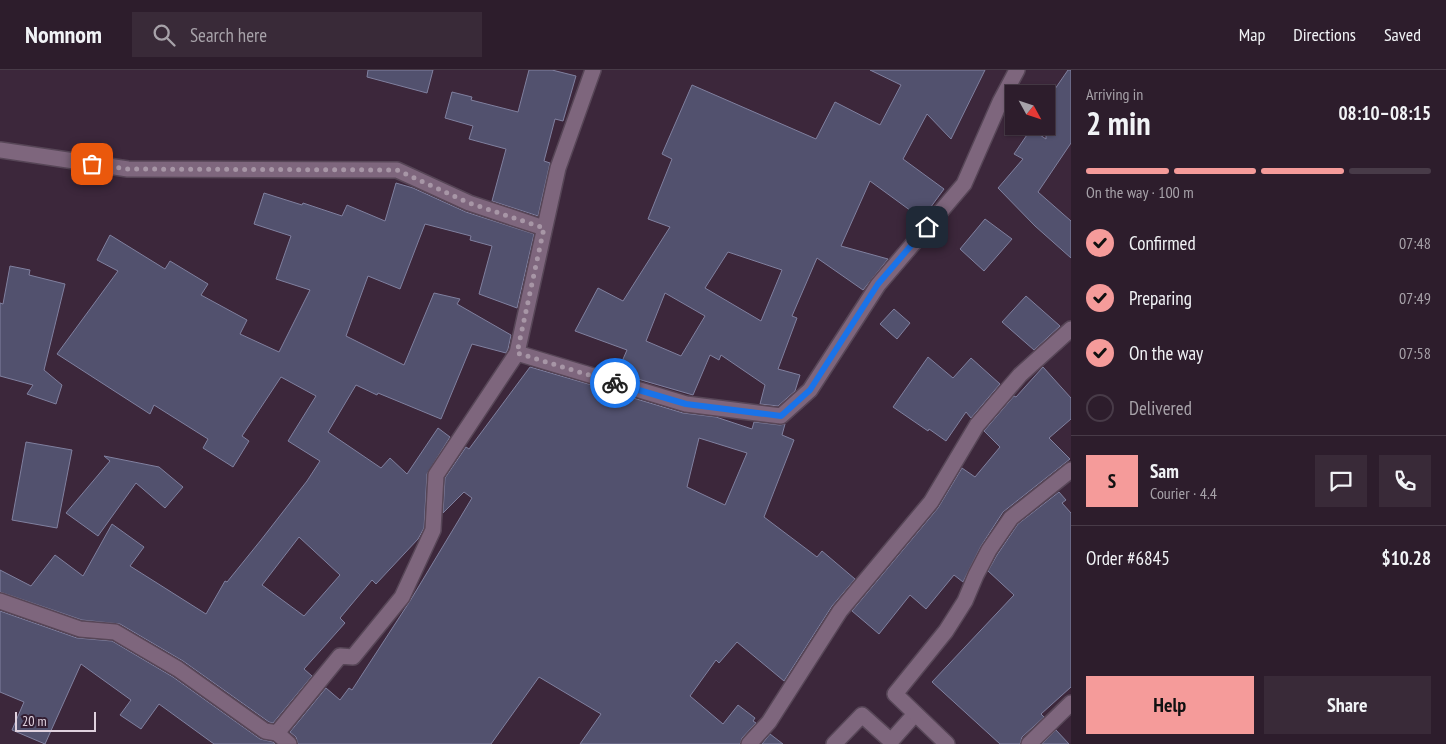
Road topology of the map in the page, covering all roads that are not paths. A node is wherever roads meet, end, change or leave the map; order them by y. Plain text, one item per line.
1 (593, 70) edge
2 (1017, 70) edge
3 (0, 150) edge
4 (544, 228) junction
5 (1071, 329) edge
6 (517, 353) junction
7 (1071, 470) edge
8 (0, 601) edge
9 (1071, 703) edge
10 (915, 714) junction
11 (277, 733) junction
12 (289, 744) edge
13 (749, 744) edge
14 (834, 744) edge
15 (947, 744) edge
16 (1029, 744) edge

1 - 4 street
2 - 6 street
3 - 4 street
4 - 6 street
5 - 13 street
6 - 11 street
7 - 10 street
8 - 11 street
9 - 16 street
10 - 14 street
10 - 15 street
11 - 12 street

